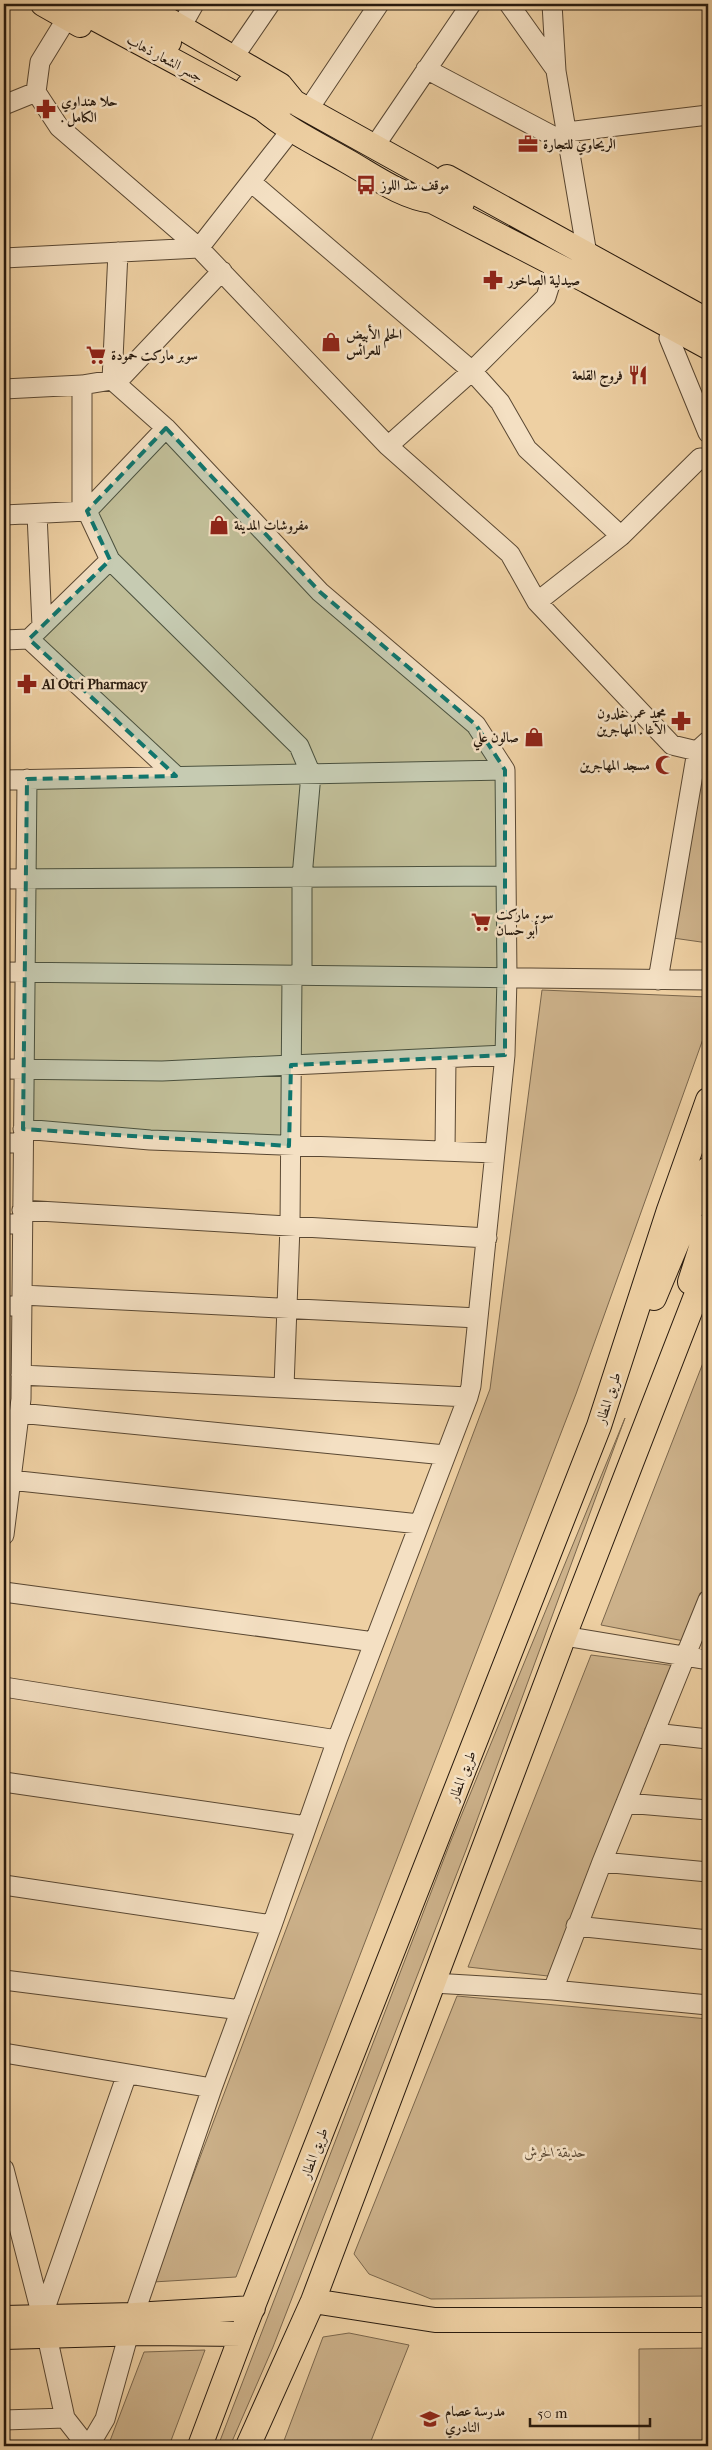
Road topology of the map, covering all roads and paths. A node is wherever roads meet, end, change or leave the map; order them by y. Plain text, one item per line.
1 (43, 4) edge
2 (101, 4) edge
3 (140, 4) edge
4 (194, 4) edge
5 (270, 4) edge
6 (379, 4) edge
7 (471, 4) edge
8 (509, 4) edge
9 (552, 4) edge
10 (67, 11) edge
11 (181, 27) junction
12 (232, 58) junction
13 (426, 69) junction
14 (556, 71) junction
15 (36, 92) junction
16 (4, 105) edge
17 (285, 112) junction
18 (708, 115) edge
19 (568, 138) junction
20 (374, 147) junction
21 (429, 177) junction
22 (251, 182) junction
23 (417, 199) junction
24 (199, 248) junction
25 (118, 252) junction
26 (587, 254) junction
27 (4, 258) edge
28 (222, 271) junction
29 (552, 278) junction
30 (708, 322) edge
31 (708, 335) edge
32 (669, 338) junction
33 (708, 347) edge
34 (708, 358) edge
35 (472, 371) junction
36 (114, 381) junction
37 (82, 385) junction
38 (4, 389) edge
39 (166, 428) junction
40 (708, 433) edge
41 (388, 446) junction
42 (708, 458) edge
43 (84, 511) junction
44 (37, 514) junction
45 (4, 515) edge
46 (621, 536) junction
47 (110, 560) junction
48 (537, 602) junction
49 (36, 633) junction
50 (4, 640) edge
51 (705, 751) edge
52 (505, 770) junction
53 (311, 774) junction
54 (176, 776) junction
55 (27, 779) junction
56 (4, 780) edge
57 (506, 876) junction
58 (302, 877) junction
59 (26, 878) junction
60 (4, 879) edge
61 (4, 972) edge
62 (25, 972) junction
63 (297, 975) junction
64 (507, 978) junction
65 (658, 980) junction
66 (708, 980) edge
67 (505, 1055) junction
68 (446, 1058) junction
69 (291, 1065) junction
70 (4, 1069) edge
71 (24, 1070) junction
72 (708, 1100) edge
73 (23, 1136) junction
74 (4, 1143) edge
75 (289, 1146) junction
76 (445, 1151) junction
77 (495, 1153) junction
78 (708, 1168) edge
79 (16, 1220) edge
80 (290, 1226) junction
81 (708, 1226) edge
82 (487, 1238) junction
83 (708, 1265) edge
84 (16, 1302) edge
85 (285, 1308) junction
86 (478, 1318) junction
87 (21, 1375) junction
88 (284, 1387) junction
89 (468, 1397) junction
90 (14, 1404) edge
91 (598, 1426) junction
92 (638, 1446) junction
93 (445, 1455) junction
94 (8, 1483) edge
95 (419, 1524) junction
96 (4, 1535) edge
97 (4, 1592) edge
98 (708, 1600) edge
99 (564, 1636) junction
100 (374, 1642) junction
101 (686, 1657) junction
102 (708, 1660) edge
103 (4, 1687) edge
104 (654, 1733) junction
105 (708, 1738) edge
106 (337, 1740) junction
107 (4, 1782) edge
108 (626, 1802) junction
109 (708, 1810) edge
110 (306, 1826) junction
111 (602, 1862) junction
112 (708, 1872) edge
113 (4, 1885) edge
114 (272, 1925) junction
115 (576, 1926) junction
116 (708, 1940) edge
117 (4, 1980) edge
118 (433, 1983) junction
119 (553, 1990) junction
120 (708, 2005) edge
121 (241, 2010) junction
122 (4, 2054) edge
123 (126, 2074) junction
124 (212, 2088) junction
125 (4, 2169) edge
126 (8, 2204) edge
127 (313, 2300) junction
128 (253, 2308) junction
129 (4, 2318) edge
130 (708, 2320) edge
131 (132, 2325) junction
132 (44, 2326) junction
133 (242, 2334) junction
134 (4, 2337) edge
135 (66, 2418) junction
136 (4, 2420) edge
137 (88, 2446) edge
138 (200, 2446) edge
139 (248, 2446) edge

1 - 10 main road, جسر الشعار ذهاب
2 - 17 main road
3 - 11 main road
4 - 11 street
5 - 12 street
6 - 17 street
7 - 13 street
8 - 14 street
9 - 14 street
10 - 15 street
10 - 17 main road, جسر الشعار ذهاب
11 - 12 main road
12 - 17 main road
13 - 19 street
13 - 20 street
14 - 19 street
15 - 16 street
15 - 24 street
17 - 20 main road
17 - 22 street
17 - 23 main road
18 - 19 street
19 - 26 street
20 - 21 main road
21 - 26 main road
21 - 31 main road
22 - 24 street
22 - 35 street
23 - 29 main road
23 - 33 main road
24 - 25 street
24 - 28 street
25 - 27 street
25 - 36 street
26 - 30 main road
28 - 36 street
28 - 41 street
29 - 32 main road
29 - 35 street
32 - 34 main road
32 - 40 street
35 - 41 street
35 - 46 street
36 - 37 street
36 - 39 street
37 - 38 street
37 - 43 street
39 - 43 street
39 - 52 street
41 - 48 street
42 - 46 street
43 - 44 street
43 - 47 street
44 - 45 street
44 - 49 street
46 - 48 street
47 - 49 street
47 - 53 street
48 - 51 street
49 - 50 street
49 - 54 street
51 - 65 street
52 - 53 street
52 - 57 street
53 - 54 street
53 - 58 street
54 - 55 street
55 - 56 street
55 - 59 street
57 - 58 street
57 - 64 street
58 - 59 street
58 - 63 street
59 - 60 street
59 - 62 street
61 - 62 street
62 - 63 street
62 - 71 street
63 - 64 street
63 - 69 street
64 - 65 street
64 - 67 street
65 - 66 street
67 - 68 street
67 - 77 street
68 - 69 street
68 - 76 street
69 - 71 street
69 - 75 street
70 - 71 street
71 - 73 street
72 - 91 main road, طريق المطار
73 - 74 street
73 - 75 street
73 - 79 street
75 - 76 street
75 - 80 street
76 - 77 street
77 - 82 street
78 - 91 main road
79 - 80 street
79 - 84 street
80 - 82 street
80 - 85 street
81 - 92 main road
82 - 86 street
83 - 92 main road
84 - 85 street
84 - 87 street
85 - 86 street
85 - 88 street
86 - 89 street
87 - 88 street
87 - 90 street
88 - 89 street
89 - 93 street
90 - 93 street
90 - 94 street
91 - 128 main road, طريق المطار
92 - 99 main road
93 - 95 street
94 - 95 street
94 - 96 street
95 - 100 street
97 - 100 street
98 - 101 street
99 - 101 street
99 - 118 main road
100 - 106 street
101 - 102 street
101 - 104 street
103 - 106 street
104 - 105 street
104 - 108 street
106 - 110 street
107 - 110 street
108 - 109 street
108 - 111 street
110 - 114 street
111 - 112 street
111 - 115 street
113 - 114 street
114 - 121 street
115 - 116 street
115 - 119 street
117 - 121 street
118 - 119 street
118 - 127 main road
119 - 120 street
121 - 124 street
122 - 123 street
123 - 124 street
123 - 132 street
124 - 131 street
125 - 126 street
126 - 132 street
127 - 130 main road
127 - 139 main road
128 - 131 main road
128 - 133 main road, طريق المطار
129 - 132 main road
131 - 132 main road
131 - 133 main road
131 - 137 street
132 - 134 main road
132 - 135 street
133 - 138 main road, طريق المطار
135 - 136 street
135 - 137 street

